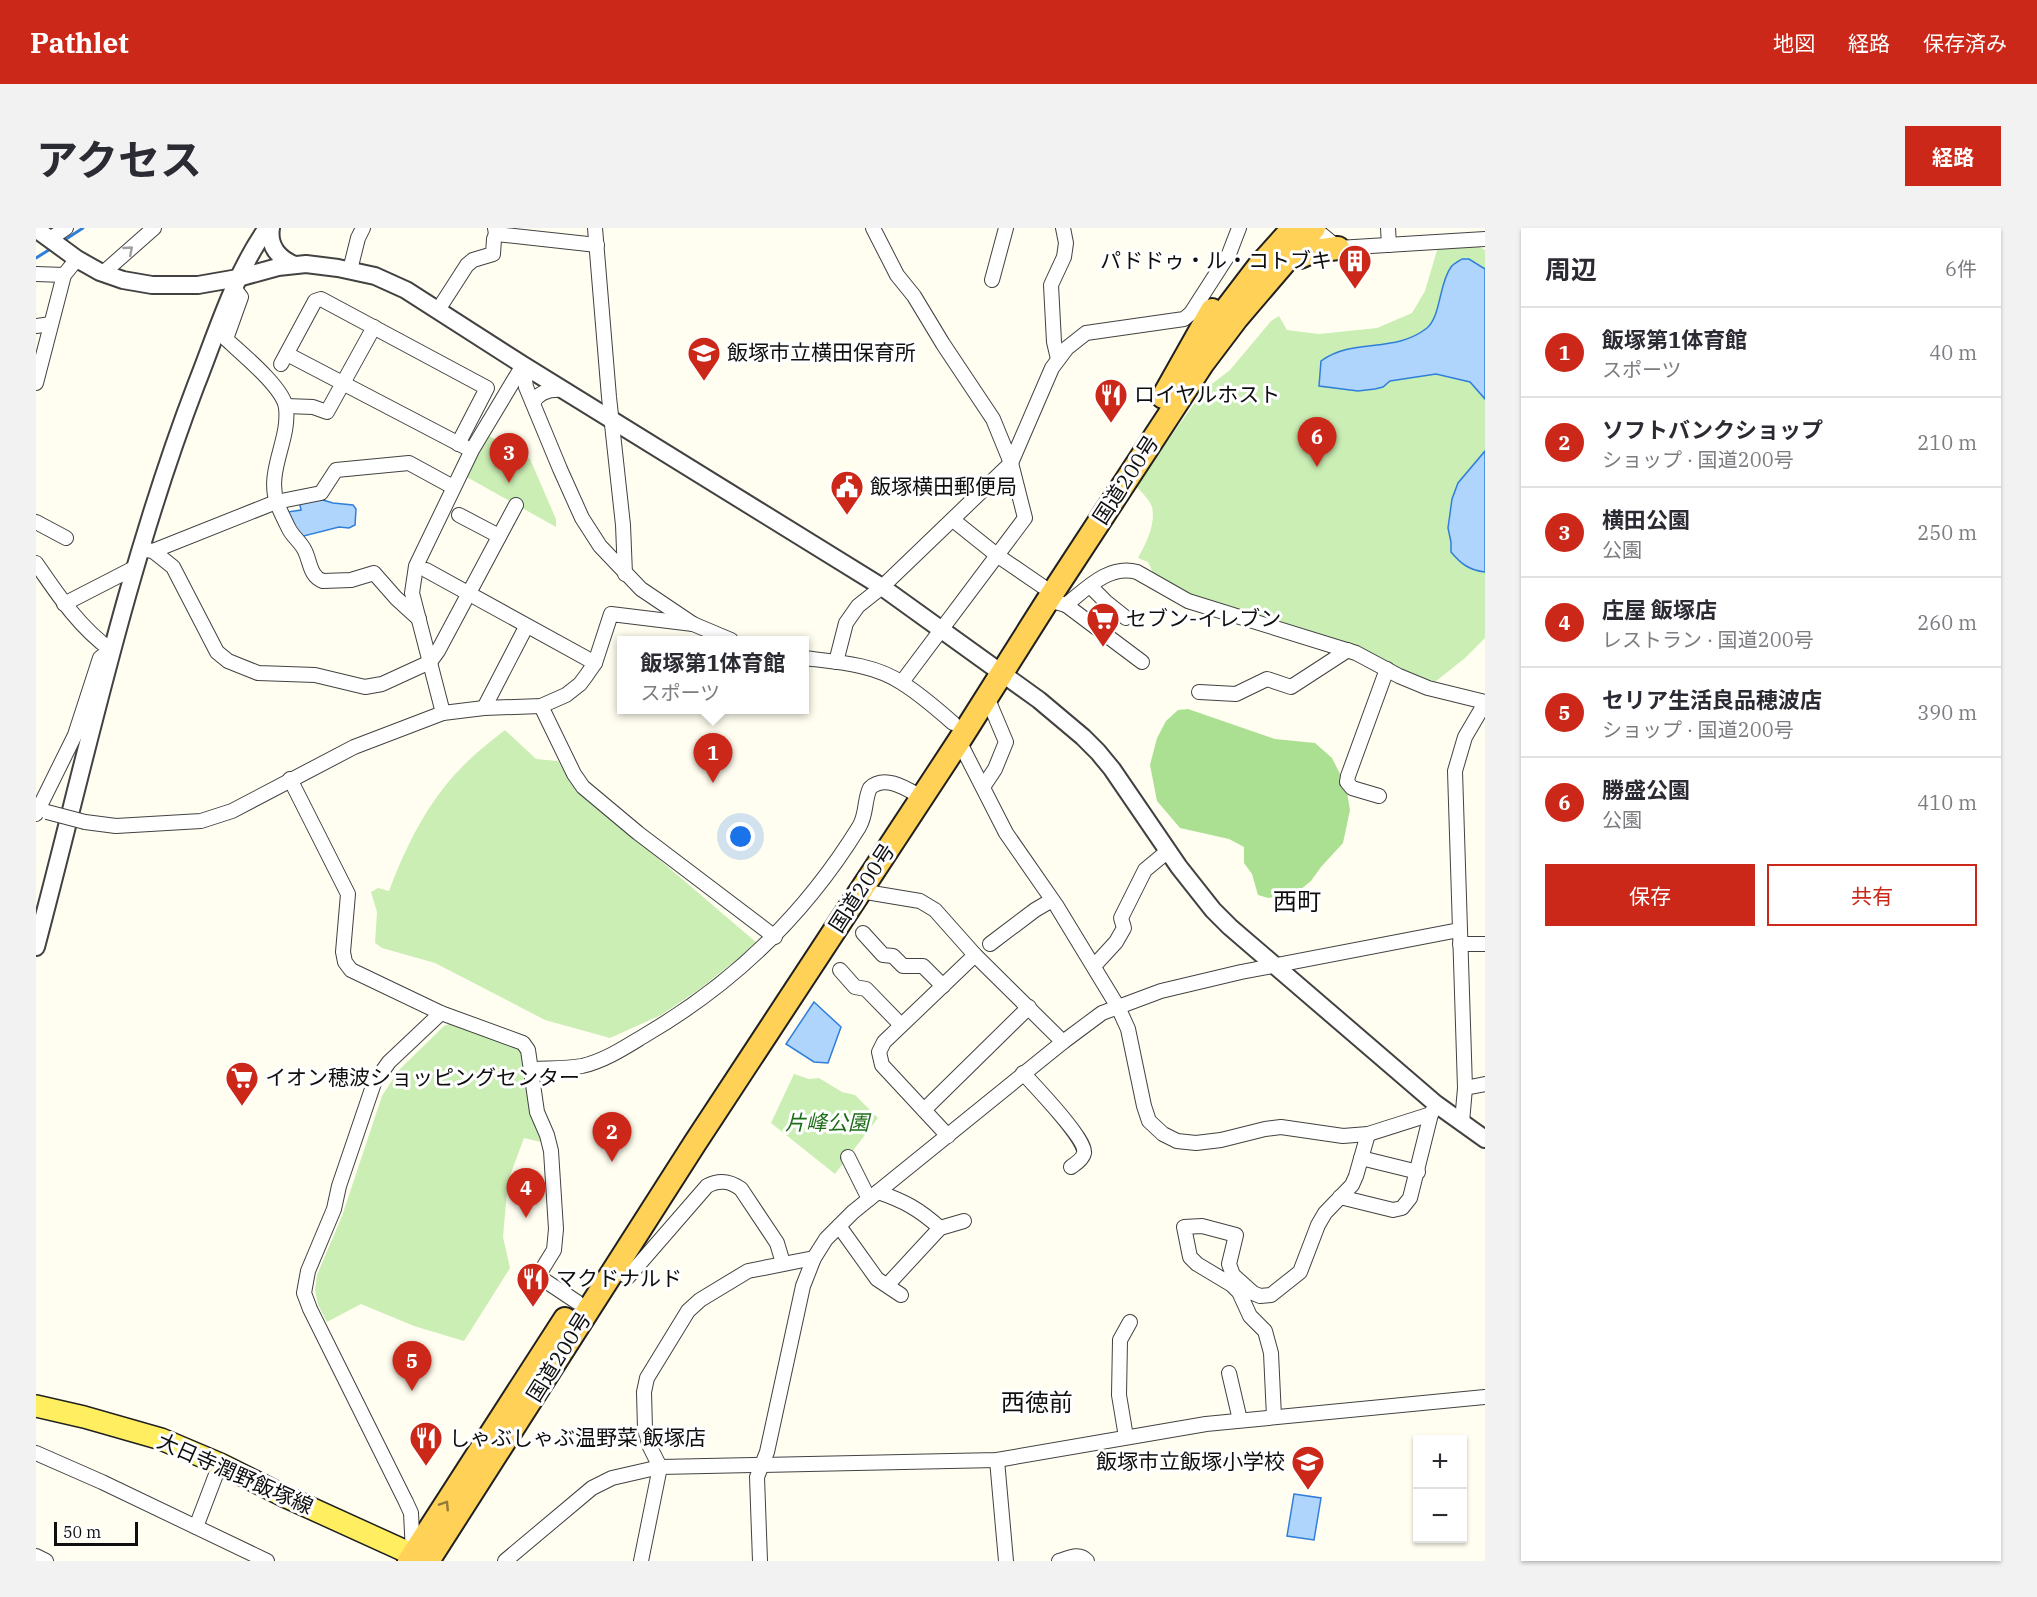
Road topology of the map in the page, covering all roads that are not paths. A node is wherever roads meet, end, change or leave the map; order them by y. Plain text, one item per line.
1 (66, 228) edge
2 (154, 228) edge
3 (269, 228) edge
4 (363, 228) edge
5 (595, 228) edge
6 (873, 228) edge
7 (1006, 228) edge
8 (1063, 228) edge
9 (1239, 228) edge
10 (1278, 228) edge
11 (1293, 228) edge
12 (1388, 228) edge
13 (1421, 228) edge
14 (36, 229) edge
15 (496, 231) edge
16 (1324, 234) edge
17 (50, 239) junction
18 (1485, 239) edge
19 (1423, 243) junction
20 (597, 245) junction
21 (1389, 245) junction
22 (77, 259) junction
23 (295, 265) junction
24 (350, 270) junction
25 (103, 273) junction
26 (36, 274) edge
27 (64, 275) junction
28 (992, 280) dead end
29 (236, 283) junction
30 (438, 310) junction
31 (51, 324) junction
32 (36, 326) edge
33 (374, 327) junction
34 (1058, 359) junction
35 (523, 365) junction
36 (36, 383) edge
37 (344, 384) junction
38 (563, 390) junction
39 (1170, 401) junction
40 (533, 403) junction
41 (286, 406) junction
42 (612, 421) junction
43 (458, 444) junction
44 (472, 450) junction
45 (1011, 463) junction
46 (453, 487) junction
47 (276, 502) junction
48 (516, 505) dead end
49 (459, 515) dead end
50 (953, 520) junction
51 (36, 522) edge
52 (499, 536) junction
53 (66, 538) dead end
54 (146, 550) junction
55 (998, 556) junction
56 (36, 563) edge
57 (134, 568) junction
58 (426, 570) dead end
59 (626, 574) junction
60 (1090, 586) junction
61 (882, 587) junction
62 (468, 595) junction
63 (1052, 597) junction
64 (64, 604) junction
65 (1126, 618) dead end
66 (419, 619) junction
67 (693, 624) junction
68 (526, 627) junction
69 (942, 630) junction
70 (722, 636) edge
71 (111, 650) junction
72 (1348, 650) junction
73 (809, 659) edge
74 (430, 662) junction
75 (836, 662) junction
76 (1142, 662) dead end
77 (595, 663) junction
78 (996, 669) junction
79 (1387, 669) junction
80 (902, 682) junction
81 (1199, 692) dead end
82 (987, 697) junction
83 (1485, 702) edge
84 (541, 706) junction
85 (484, 708) junction
86 (443, 713) junction
87 (956, 732) junction
88 (290, 779) junction
89 (983, 788) junction
90 (915, 794) junction
91 (1379, 796) dead end
92 (39, 812) edge
93 (1168, 851) junction
94 (860, 891) junction
95 (1052, 900) junction
96 (863, 933) dead end
97 (775, 937) junction
98 (1459, 937) junction
99 (990, 944) dead end
100 (1485, 944) edge
101 (36, 947) edge
102 (975, 955) junction
103 (1275, 965) junction
104 (1094, 966) junction
105 (840, 970) dead end
106 (943, 986) junction
107 (1118, 1007) junction
108 (1029, 1008) junction
109 (441, 1013) junction
110 (901, 1025) junction
111 (1063, 1042) junction
112 (532, 1069) junction
113 (1023, 1073) junction
114 (1485, 1084) edge
115 (1465, 1088) junction
116 (1434, 1109) junction
117 (924, 1110) junction
118 (1462, 1122) junction
119 (1368, 1134) junction
120 (948, 1137) junction
121 (1485, 1139) edge
122 (848, 1157) dead end
123 (1361, 1158) junction
124 (1071, 1167) dead end
125 (1418, 1172) junction
126 (873, 1195) junction
127 (1340, 1197) junction
128 (964, 1221) dead end
129 (838, 1226) junction
130 (940, 1228) junction
131 (814, 1258) junction
132 (783, 1263) junction
133 (615, 1269) junction
134 (891, 1281) dead end
135 (901, 1295) dead end
136 (577, 1302) junction
137 (1130, 1322) dead end
138 (1229, 1372) dead end
139 (1485, 1397) edge
140 (36, 1406) edge
141 (1275, 1417) junction
142 (1240, 1420) junction
143 (1126, 1437) junction
144 (36, 1453) edge
145 (997, 1460) junction
146 (220, 1464) junction
147 (761, 1464) junction
148 (660, 1467) junction
149 (196, 1527) junction
150 (36, 1556) edge
151 (419, 1559) edge
152 (46, 1561) edge
153 (267, 1561) edge
154 (506, 1561) edge
155 (641, 1561) edge
156 (760, 1561) edge
157 (1006, 1561) edge
158 (1059, 1561) edge
159 (1087, 1561) edge

1 - 17 street
25 -> 2 street
3 - 23 street
3 - 29 street
4 - 24 street
5 - 20 street
6 - 45 street
7 - 28 street
8 - 34 street
9 - 34 street
10 - 39 highway
11 - 39 highway, 国道200号
12 - 21 street
13 - 19 street
14 - 17 street
15 - 20 street
15 - 30 street
16 - 21 street
16 - 39 highway
16 - 39 highway, 国道200号
17 - 22 street
18 - 19 street
19 - 21 street
20 - 42 street
22 - 25 street
22 - 27 street
23 - 24 street
23 - 29 street
24 - 30 street
25 - 29 street
26 - 27 street
27 - 31 street
29 - 41 street
29 - 54 street
30 - 35 street
31 - 32 street
31 - 36 street
33 - 37 street
33 - 37 street
33 - 43 street
34 - 45 street
35 - 38 street
35 - 40 street
35 - 44 street
37 - 41 street
37 - 43 street
38 - 40 street
38 - 42 street
39 - 63 highway, 国道200号
40 - 59 street
41 - 47 street
42 - 59 street
42 - 61 street
43 - 44 street
44 - 46 street
45 - 50 street
45 - 55 street
46 - 47 street
46 - 66 street
47 - 54 street
47 - 66 street
48 - 52 street
49 - 52 street
50 - 55 street
50 - 61 street
51 - 53 street
52 - 62 street
54 - 57 street
54 - 74 street
55 - 63 street
55 - 69 street
56 - 64 street
57 - 64 street
57 - 71 street
58 - 62 street
59 - 67 street
60 - 63 street
60 - 65 street
60 - 72 street
61 - 69 street
61 - 75 street
62 - 68 street
62 - 74 street
63 - 76 street
63 - 78 highway, 国道200号
64 - 71 street
66 - 74 street
67 - 70 street
67 - 77 street
68 - 77 street
68 - 85 street
69 - 78 street
69 - 80 street
71 - 92 street
71 - 101 street
72 - 79 street
72 - 81 street
73 - 75 street
74 - 86 street
75 - 80 street
77 - 84 street
78 - 82 highway, 国道200号
78 - 87 highway, 国道200号
78 - 93 street
79 - 83 street
79 - 91 street
80 - 87 street
82 - 87 highway, 国道200号
82 - 89 street
83 - 98 street
84 - 85 street
84 - 97 street
85 - 86 street
86 - 88 street
87 - 89 street
87 - 90 highway, 国道200号
88 - 92 street, bridge
88 - 109 street
89 - 95 street
90 - 94 highway, 国道200号
90 - 97 street
90 - 136 highway, 国道200号
93 - 103 street
93 - 104 street
94 - 102 street
94 - 133 highway, 国道200号
95 - 99 street
95 - 104 street
96 - 106 street
97 - 112 street
98 - 100 street
98 - 103 street
98 - 115 street
102 - 106 street
102 - 108 street
103 - 107 street
103 - 116 street
104 - 107 street
105 - 110 street
106 - 110 street
107 - 111 street
107 - 119 street
108 - 111 street
108 - 117 street
109 - 112 street
109 - 151 street
110 - 117 street
111 - 113 street
112 - 136 street
113 - 120 street
113 - 124 street
114 - 115 street
115 - 118 street
116 - 118 street
116 - 119 street
116 - 125 street
117 - 120 street
118 - 121 street
119 - 123 street
120 - 126 street
122 - 126 street
123 - 125 street
123 - 127 street
125 - 127 street
126 - 129 street
126 - 130 street
127 - 141 street
128 - 130 street
129 - 131 street
129 - 135 street
130 - 134 street
131 - 132 street
131 - 147 street
132 - 133 street
132 - 148 street
133 - 151 highway, 国道200号
151 -> 136 highway, 国道200号
137 - 143 street
138 - 142 street
139 - 141 street
140 - 146 main road, 大日寺潤野飯塚線
141 - 142 street
142 - 143 street
143 - 145 street
144 - 149 street
145 - 147 street
145 - 157 street
146 - 149 street
146 - 151 main road, 大日寺潤野飯塚線
147 - 148 street
147 - 156 street
148 - 154 street
148 - 155 street
149 - 153 street
150 - 152 street
158 - 159 street

